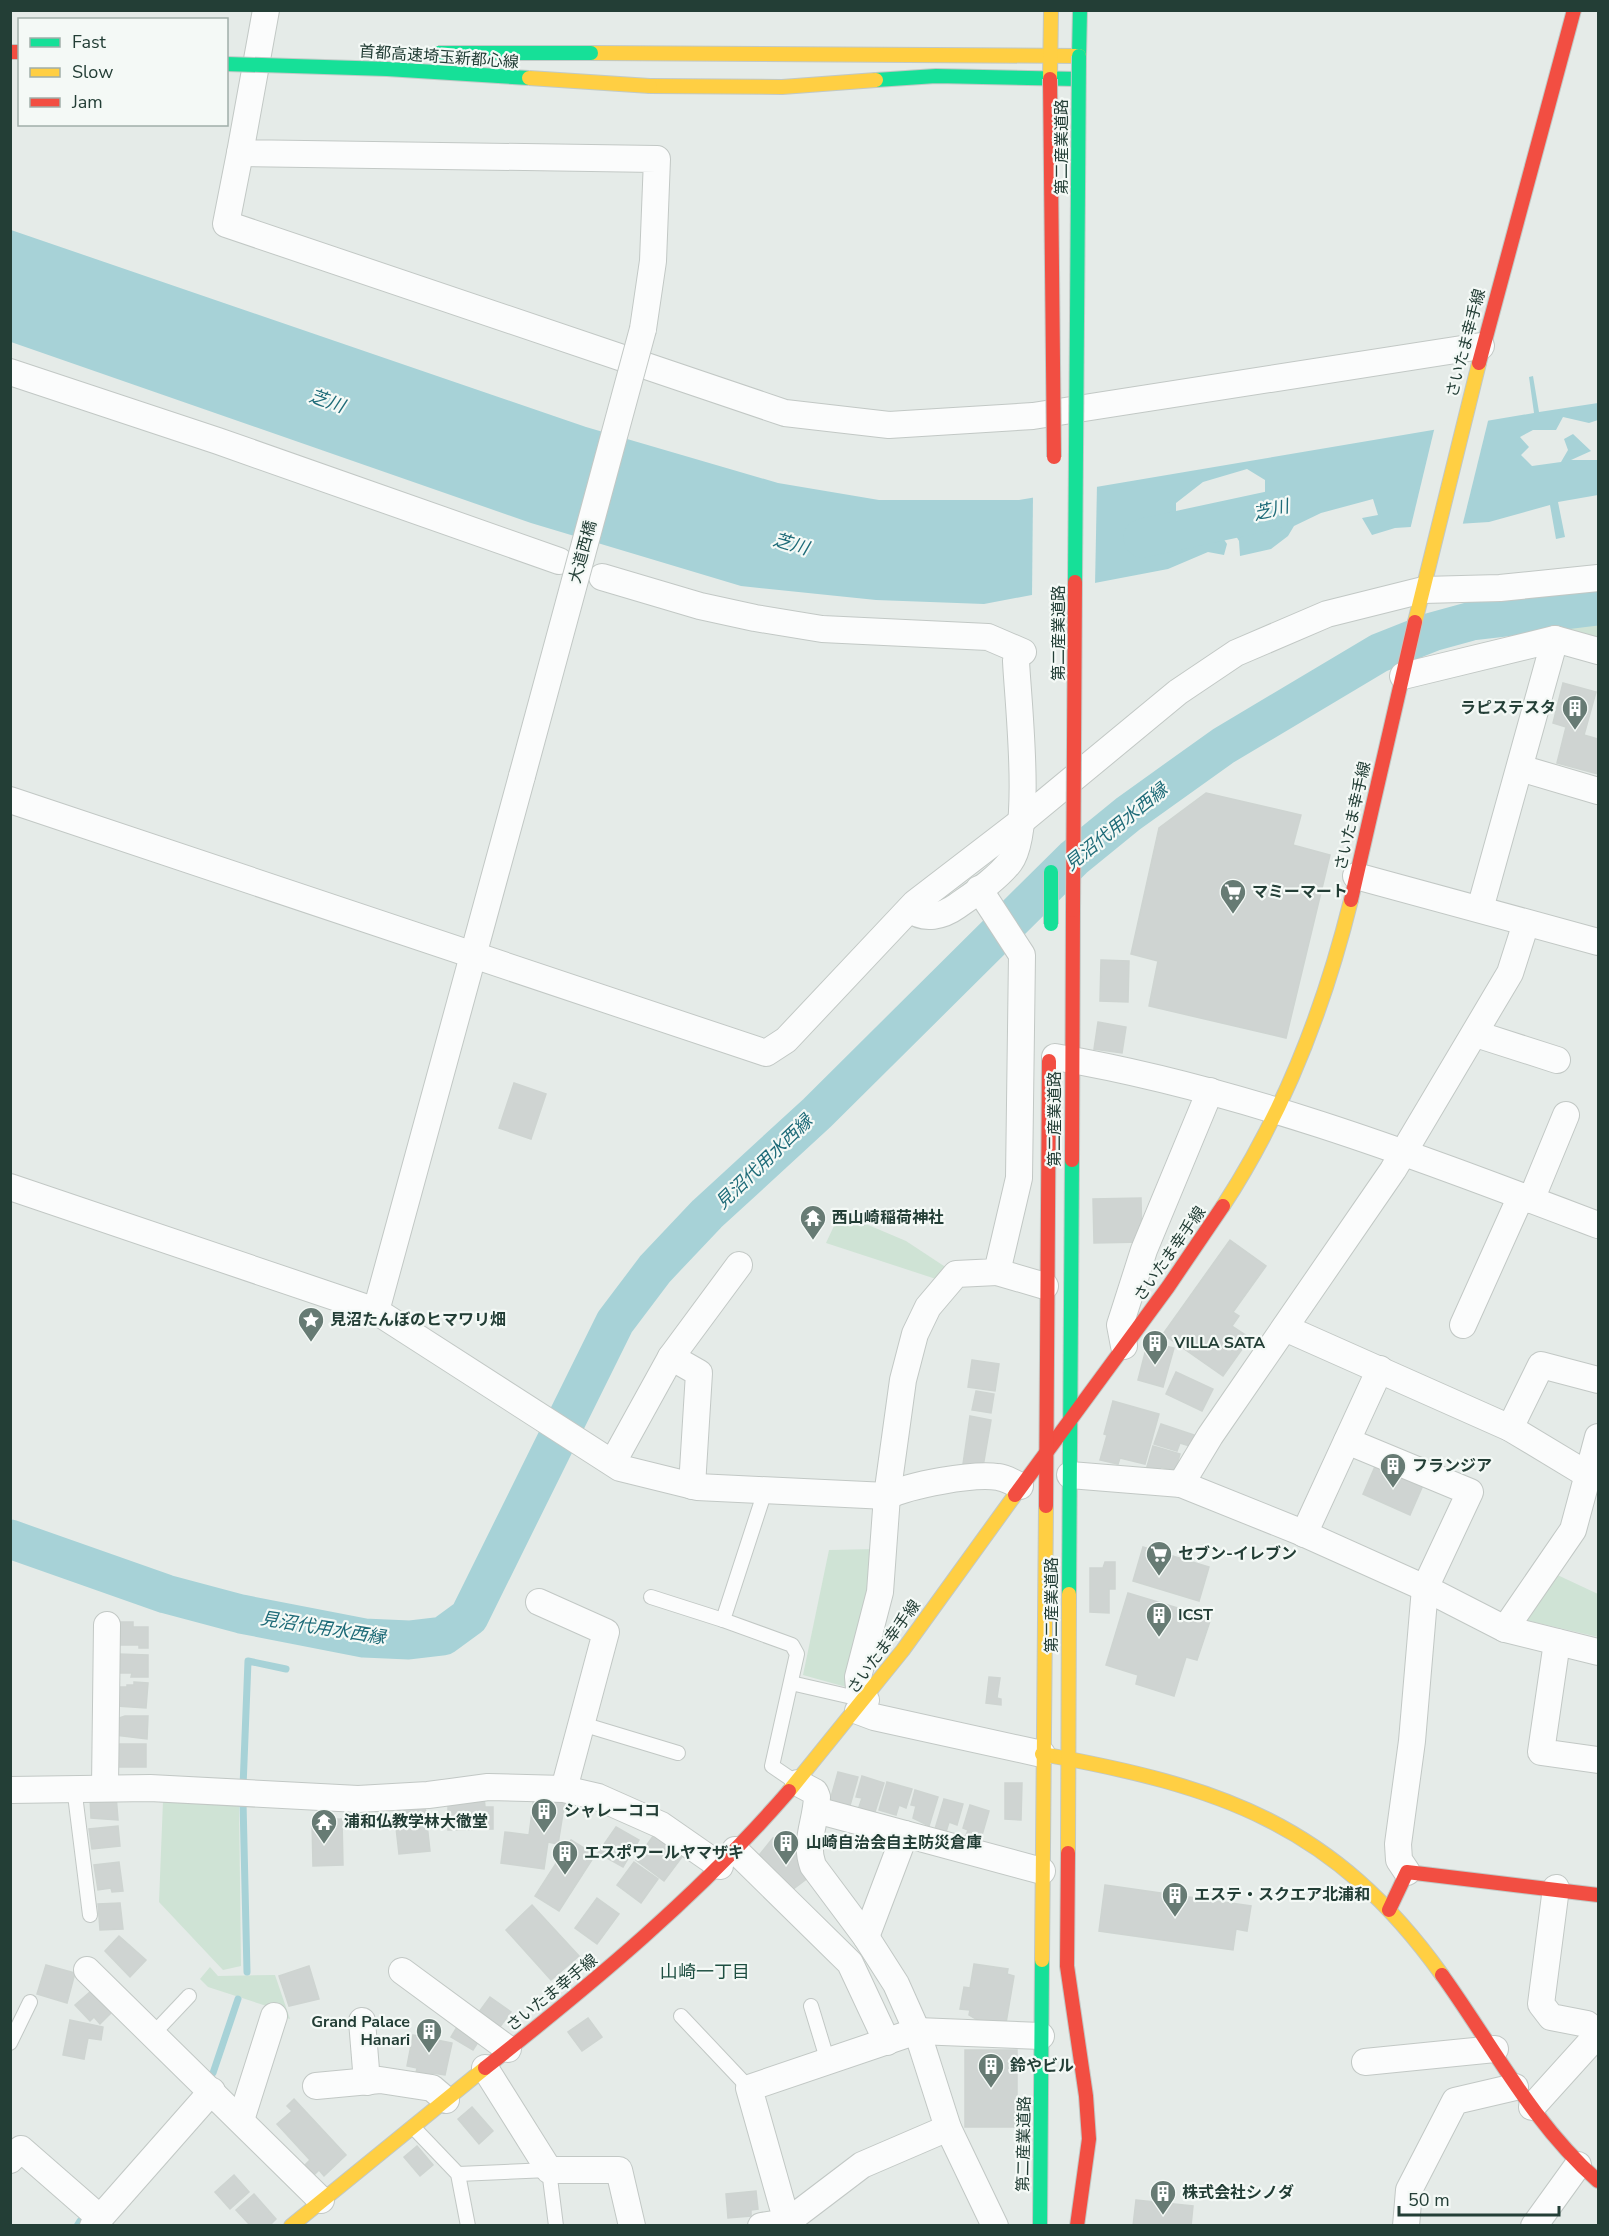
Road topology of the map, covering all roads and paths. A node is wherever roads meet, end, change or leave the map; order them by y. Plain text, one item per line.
1 (266, 10) edge
2 (1051, 10) edge
3 (1080, 10) edge
4 (1574, 10) edge
5 (248, 49) dead end
6 (269, 50) dead end
7 (426, 52) dead end
8 (1050, 55) junction
9 (1079, 56) junction
10 (228, 63) edge
11 (1050, 79) junction
12 (1079, 79) junction
13 (240, 153) junction
14 (1478, 357) junction
15 (10, 372) edge
16 (1054, 468) dead end
17 (559, 561) dead end
18 (602, 577) dead end
19 (1599, 578) edge
20 (1423, 590) junction
21 (1555, 639) junction
22 (1599, 651) edge
23 (1404, 669) junction
24 (1520, 768) junction
25 (1052, 780) dead end
26 (1599, 791) edge
27 (10, 800) edge
28 (1052, 816) dead end
29 (1023, 820) junction
30 (1052, 852) dead end
31 (1356, 876) junction
32 (979, 889) junction
33 (910, 909) junction
34 (1479, 909) junction
35 (1526, 922) junction
36 (1051, 929) dead end
37 (1599, 942) edge
38 (474, 953) junction
39 (1476, 1034) junction
40 (1020, 1053) junction
41 (1056, 1054) junction
42 (1557, 1060) dead end
43 (1210, 1091) junction
44 (1280, 1111) junction
45 (1566, 1115) dead end
46 (1404, 1152) junction
47 (10, 1187) edge
48 (1526, 1198) junction
49 (1599, 1225) edge
50 (739, 1265) dead end
51 (997, 1272) junction
52 (1045, 1286) junction
53 (376, 1311) junction
54 (1463, 1325) dead end
55 (1285, 1328) junction
56 (1124, 1346) junction
57 (671, 1357) junction
58 (1380, 1370) junction
59 (1599, 1380) edge
60 (1070, 1418) junction
61 (1510, 1428) junction
62 (1599, 1437) edge
63 (1347, 1441) junction
64 (1045, 1452) junction
65 (613, 1462) junction
66 (1070, 1476) junction
67 (1181, 1484) junction
68 (692, 1486) junction
69 (1020, 1486) junction
70 (765, 1491) junction
71 (1590, 1493) edge
72 (887, 1496) junction
73 (1304, 1534) junction
74 (1425, 1588) junction
75 (651, 1597) dead end
76 (539, 1602) dead end
77 (723, 1620) junction
78 (107, 1625) dead end
79 (1505, 1629) junction
80 (1557, 1642) junction
81 (1599, 1652) edge
82 (791, 1683) junction
83 (862, 1706) junction
84 (582, 1724) junction
85 (678, 1753) dead end
86 (1042, 1754) junction
87 (1068, 1759) junction
88 (1599, 1760) edge
89 (798, 1783) junction
90 (75, 1787) junction
91 (105, 1787) junction
92 (564, 1789) junction
93 (10, 1790) edge
94 (816, 1810) junction
95 (904, 1834) junction
96 (727, 1858) junction
97 (1042, 1871) junction
98 (1407, 1872) junction
99 (1556, 1888) junction
100 (1599, 1895) edge
101 (1389, 1910) junction
102 (90, 1915) dead end
103 (866, 1937) junction
104 (87, 1970) dead end
105 (402, 1971) dead end
106 (189, 1996) dead end
107 (30, 2002) dead end
108 (811, 2006) dead end
109 (274, 2016) dead end
110 (681, 2016) dead end
111 (362, 2021) dead end
112 (917, 2031) junction
113 (153, 2034) junction
114 (1599, 2034) edge
115 (1041, 2036) junction
116 (887, 2042) junction
117 (10, 2043) edge
118 (508, 2049) junction
119 (1495, 2049) junction
120 (828, 2062) junction
121 (1365, 2062) dead end
122 (485, 2068) junction
123 (367, 2082) junction
124 (316, 2086) dead end
125 (1515, 2087) junction
126 (749, 2088) junction
127 (212, 2091) junction
128 (446, 2100) junction
129 (1532, 2108) junction
130 (241, 2120) junction
131 (412, 2127) junction
132 (948, 2128) junction
133 (10, 2160) edge
134 (1578, 2165) junction
135 (549, 2170) junction
136 (458, 2174) junction
137 (1599, 2181) edge
138 (321, 2200) junction
139 (96, 2222) edge
140 (787, 2222) junction
141 (291, 2226) edge
142 (468, 2226) edge
143 (556, 2226) edge
144 (632, 2226) edge
145 (761, 2226) edge
146 (994, 2226) edge
147 (1040, 2226) edge
148 (1077, 2226) edge
149 (1406, 2226) edge
150 (1534, 2226) edge

1 - 13 street
2 - 8 main road, 第二産業道路
3 - 9 main road, 第二産業道路
4 - 14 main road, さいたま幸手線
5 - 6 main road
7 - 8 main road, 首都高速埼玉新都心線, bridge
8 - 9 main road, 首都高速埼玉新都心線
8 - 11 main road, 第二産業道路
9 - 12 main road, 第二産業道路, bridge
10 - 11 main road, 首都高速埼玉新都心線, bridge
11 - 12 main road, 首都高速埼玉新都心線
11 - 16 main road, 第二産業道路, bridge
12 - 41 main road, 第二産業道路, bridge
13 - 14 street
13 - 38 street, 大道西橋, bridge
14 - 20 main road, さいたま幸手線
15 - 17 street
18 - 29 street
19 - 20 street
20 - 23 main road, さいたま幸手線
20 - 29 street
21 - 22 street
21 - 23 street
21 - 24 street
23 - 31 main road, さいたま幸手線
24 - 26 street
24 - 34 street
25 - 28 main road
27 - 38 street
29 - 32 street
29 - 33 street
30 - 36 main road, bridge
31 - 34 street
31 - 44 main road, さいたま幸手線
32 - 33 street
32 - 40 street
33 - 38 street
34 - 35 street
35 - 37 street
35 - 39 street
38 - 53 street, 大道西橋
39 - 42 street
39 - 46 street
40 - 41 street
40 - 51 street
41 - 43 street
41 - 52 main road, 第二産業道路
41 - 60 main road, 第二産業道路
43 - 44 street
43 - 56 street
44 - 46 street
44 - 56 main road, さいたま幸手線
45 - 48 street
46 - 48 street
46 - 55 street
47 - 53 street
48 - 49 street
48 - 54 street
50 - 57 street
51 - 52 street
51 - 72 street
52 - 64 main road, 第二産業道路
53 - 65 street
55 - 58 street
55 - 67 street
56 - 60 main road, さいたま幸手線
57 - 65 street
57 - 68 street
58 - 61 street
58 - 63 street
59 - 61 street
60 - 64 main road, さいたま幸手線
60 - 66 main road, 第二産業道路
61 - 71 street
62 - 71 street
63 - 73 street
63 - 74 street
64 - 69 main road, さいたま幸手線
64 - 86 main road, 第二産業道路
65 - 68 street
66 - 67 street
66 - 87 main road, 第二産業道路
67 - 73 street
68 - 70 street
69 - 72 street
69 - 83 main road, さいたま幸手線
70 - 72 street
70 - 77 lane
71 - 79 street
72 - 83 street
73 - 74 street
74 - 79 street
74 - 98 street
75 - 77 lane
76 - 84 street
77 - 82 lane
78 - 91 street
79 - 80 street
80 - 81 street
80 - 88 street
82 - 83 lane
82 - 89 lane
83 - 86 street
83 - 89 main road, さいたま幸手線
84 - 85 lane
84 - 92 street
86 - 87 main road
86 - 97 main road, 第二産業道路
87 - 101 main road
87 - 148 main road, 第二産業道路
89 - 94 street
89 - 96 main road, さいたま幸手線
90 - 91 street
90 - 93 street
90 - 102 lane
91 - 92 street
92 - 96 street
94 - 95 street
94 - 103 street
95 - 97 street
95 - 103 street
96 - 116 street
96 - 118 main road, さいたま幸手線
97 - 115 main road, 第二産業道路
98 - 99 main road
98 - 101 main road
99 - 100 main road
99 - 114 street
101 - 119 main road
103 - 112 street
104 - 113 street
105 - 118 street
106 - 113 lane
107 - 117 lane
108 - 120 lane
109 - 130 street
110 - 126 lane
111 - 123 street
112 - 115 street
112 - 116 street
112 - 132 street
113 - 127 street
114 - 129 street
115 - 147 main road, 第二産業道路
116 - 120 street
118 - 122 main road, さいたま幸手線
119 - 121 street
119 - 125 main road
120 - 126 street
122 - 128 main road, さいたま幸手線
122 - 135 street
123 - 124 street
123 - 128 street
125 - 129 main road
125 - 149 street
126 - 140 street
127 - 130 street
127 - 139 street
128 - 131 main road, さいたま幸手線
129 - 134 main road
130 - 138 street
131 - 136 lane
131 - 138 main road, さいたま幸手線
132 - 140 street
132 - 146 street
133 - 139 street
134 - 137 main road
134 - 150 street
135 - 136 lane
135 - 143 lane
135 - 144 street
136 - 142 lane
138 - 141 main road, さいたま幸手線
140 - 145 street

